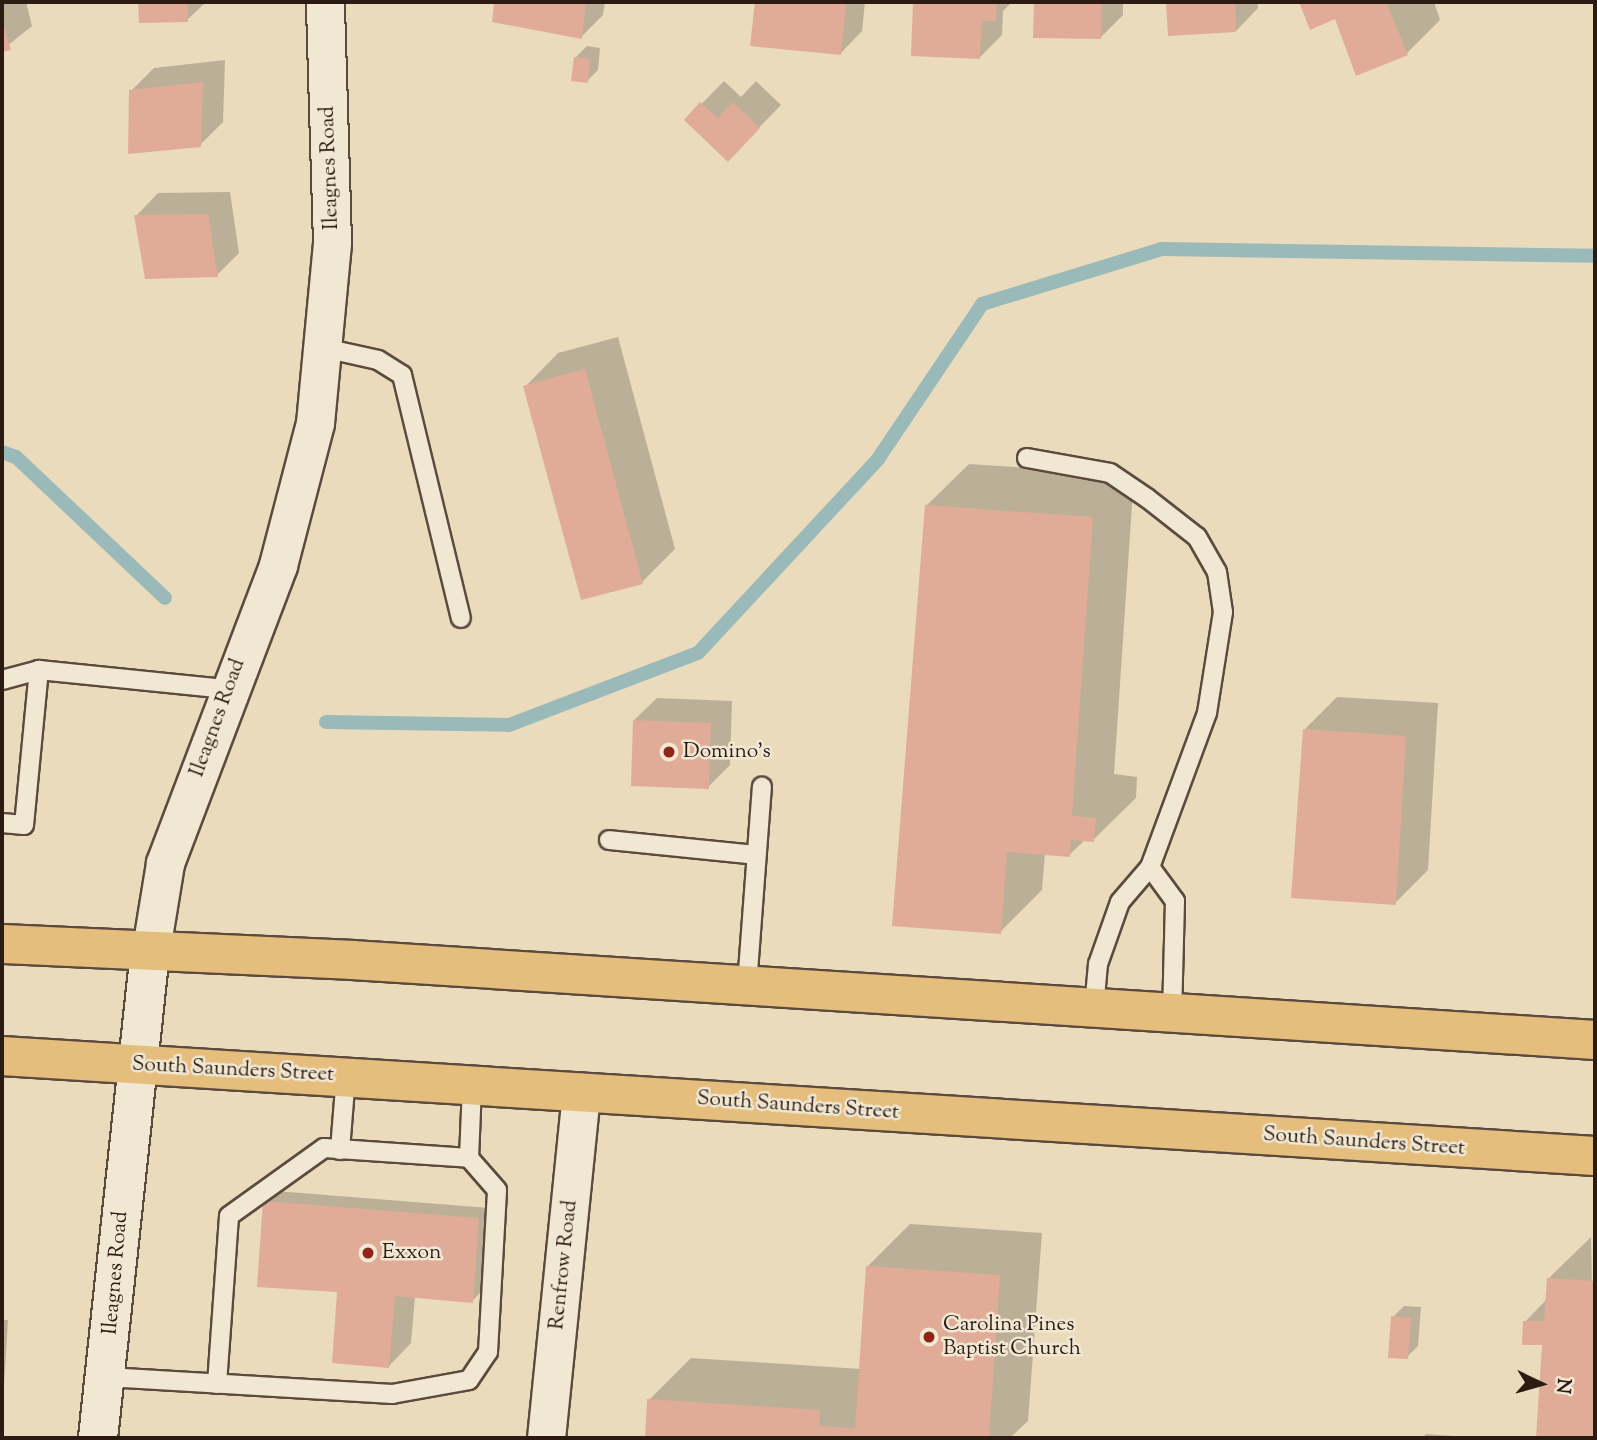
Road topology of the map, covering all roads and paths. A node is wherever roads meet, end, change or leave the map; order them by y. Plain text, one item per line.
1 (325, 2) edge
2 (324, 348) junction
3 (1027, 458) dead end
4 (461, 618) dead end
5 (39, 670) junction
6 (2, 680) edge
7 (227, 689) junction
8 (762, 787) dead end
9 (2, 823) edge
10 (609, 840) dead end
11 (756, 855) junction
12 (1150, 867) junction
13 (2, 944) edge
14 (150, 955) junction
15 (747, 985) junction
16 (1094, 1008) junction
17 (1172, 1012) junction
18 (1595, 1040) edge
19 (2, 1056) edge
20 (135, 1066) junction
21 (346, 1076) junction
22 (472, 1085) junction
23 (580, 1092) junction
24 (340, 1150) junction
25 (1595, 1156) edge
26 (469, 1158) junction
27 (107, 1377) junction
28 (217, 1384) junction
29 (98, 1438) edge
30 (546, 1438) edge

1 - 2 street, Ileagnes Road
2 - 4 lane
2 - 7 street, Ileagnes Road
3 - 12 lane
5 - 6 lane
5 - 7 lane
5 - 9 lane
7 - 14 street, Ileagnes Road
8 - 11 lane
10 - 11 lane
11 - 15 lane
12 - 16 lane
12 - 17 lane
13 - 14 highway
14 - 15 highway
14 - 20 street, Ileagnes Road
15 - 16 highway
16 - 17 highway
17 - 18 highway
19 - 20 highway, South Saunders Street
20 - 21 highway, South Saunders Street
20 - 27 street, Ileagnes Road
21 - 22 highway, South Saunders Street
21 - 24 lane
22 - 23 highway, South Saunders Street
22 - 26 lane
23 - 25 highway, South Saunders Street
23 - 30 street, Renfrow Road
24 - 26 lane
24 - 28 lane
26 - 28 lane
27 - 28 lane
27 - 29 street, Ileagnes Road

